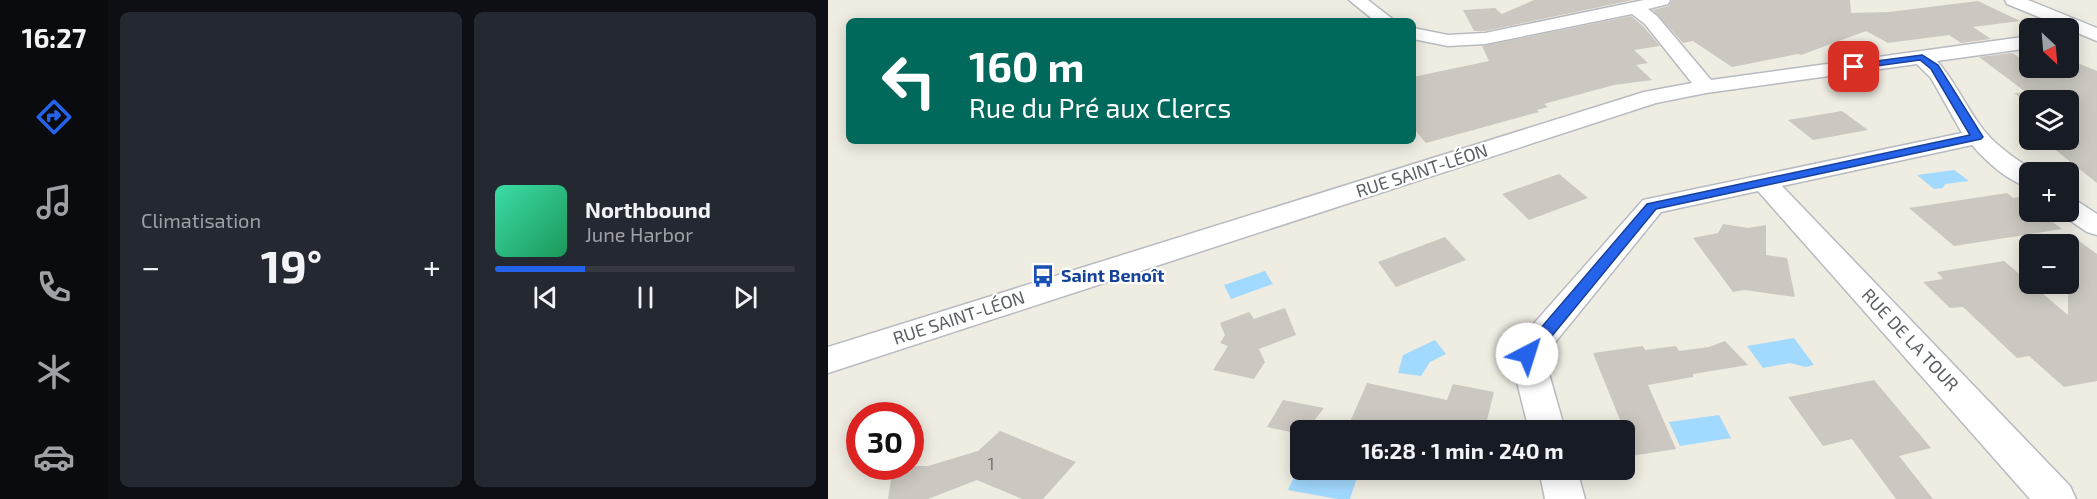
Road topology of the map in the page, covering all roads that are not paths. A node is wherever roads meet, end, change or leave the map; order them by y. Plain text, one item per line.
1 (1357, 0) edge
2 (1662, 0) edge
3 (2013, 0) edge
4 (1636, 8) junction
5 (1382, 18) edge
6 (1416, 34) edge
7 (2097, 37) edge
8 (2079, 38) edge
9 (2019, 44) edge
10 (1922, 57) junction
11 (1706, 87) junction
12 (1977, 137) junction
13 (2019, 172) edge
14 (1764, 182) junction
15 (2079, 214) edge
16 (2097, 226) edge
17 (828, 360) edge
18 (1544, 420) edge
19 (1561, 480) edge
20 (1566, 499) edge
21 (2056, 499) edge

1 - 5 street
2 - 4 street
3 - 7 street
4 - 6 street
4 - 11 street
7 - 8 street
9 - 10 street, RUE SAINT-LÉON
10 - 11 street, RUE SAINT-LÉON
10 - 12 street
11 - 17 street, RUE SAINT-LÉON
12 - 13 street
12 - 14 street
14 - 18 street
14 - 21 street, RUE DE LA TOUR
15 - 16 street
19 - 20 street

